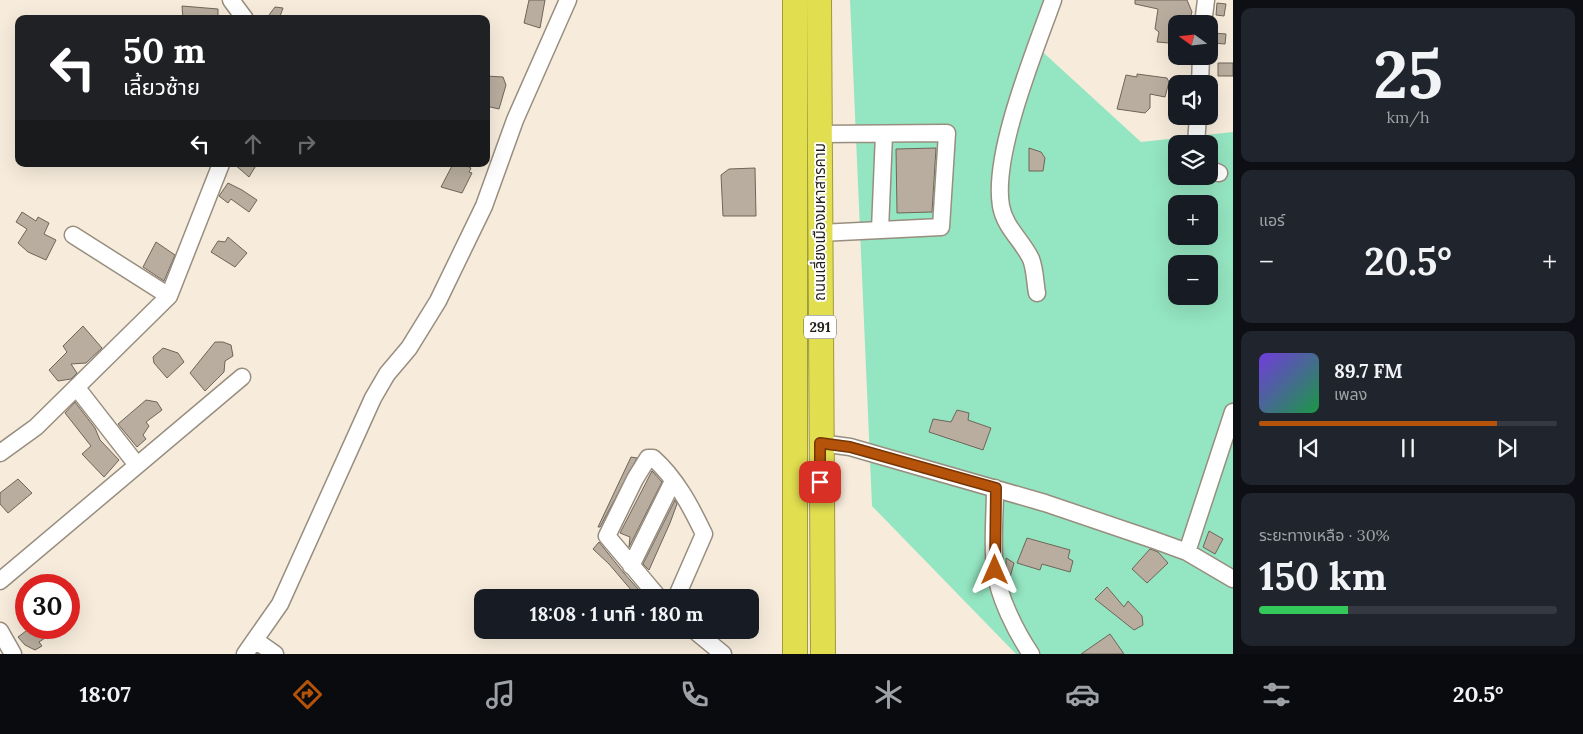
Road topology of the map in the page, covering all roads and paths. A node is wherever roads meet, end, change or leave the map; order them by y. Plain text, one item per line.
1 (231, 0) edge
2 (568, 0) edge
3 (795, 0) edge
4 (819, 0) edge
5 (1053, 0) edge
6 (1206, 0) edge
7 (229, 15) edge
8 (242, 15) edge
9 (1204, 15) edge
10 (820, 134) junction
11 (884, 134) junction
12 (220, 167) edge
13 (880, 230) junction
14 (820, 232) junction
15 (73, 235) dead end
16 (1037, 293) dead end
17 (169, 296) junction
18 (242, 377) dead end
19 (77, 388) junction
20 (1233, 412) edge
21 (820, 443) junction
22 (0, 453) edge
23 (137, 465) junction
24 (673, 481) junction
25 (996, 488) junction
26 (1187, 552) junction
27 (631, 566) junction
28 (1233, 579) edge
29 (0, 581) edge
30 (651, 589) edge
31 (680, 589) edge
32 (0, 631) edge
33 (705, 639) edge
34 (254, 640) junction
35 (13, 654) edge
36 (245, 654) edge
37 (275, 654) edge
38 (723, 654) edge
39 (795, 654) edge
40 (823, 654) edge
41 (1031, 654) edge

1 - 7 street
1 - 8 street
2 - 34 street
3 - 39 highway, ถนนเลี่ยงเมืองมหาสารคาม / 291
4 - 10 highway, ถนนเลี่ยงเมืองมหาสารคาม / 291
5 - 16 street
6 - 9 street
10 - 11 street
10 - 14 highway, ถนนเลี่ยงเมืองมหาสารคาม / 291
11 - 13 street
11 - 13 street
12 - 17 street
13 - 14 street
14 - 21 highway, ถนนเลี่ยงเมืองมหาสารคาม / 291
15 - 17 street
17 - 19 street
18 - 23 street
19 - 22 street
19 - 23 street
20 - 26 street
21 - 25 street
21 - 40 highway, ถนนเลี่ยงเมืองมหาสารคาม / 291
23 - 29 street
24 - 27 street
24 - 27 street
24 - 31 street
25 - 26 street
25 - 41 street
26 - 28 street
27 - 30 street
32 - 35 street
33 - 38 street
34 - 36 street
34 - 37 street

